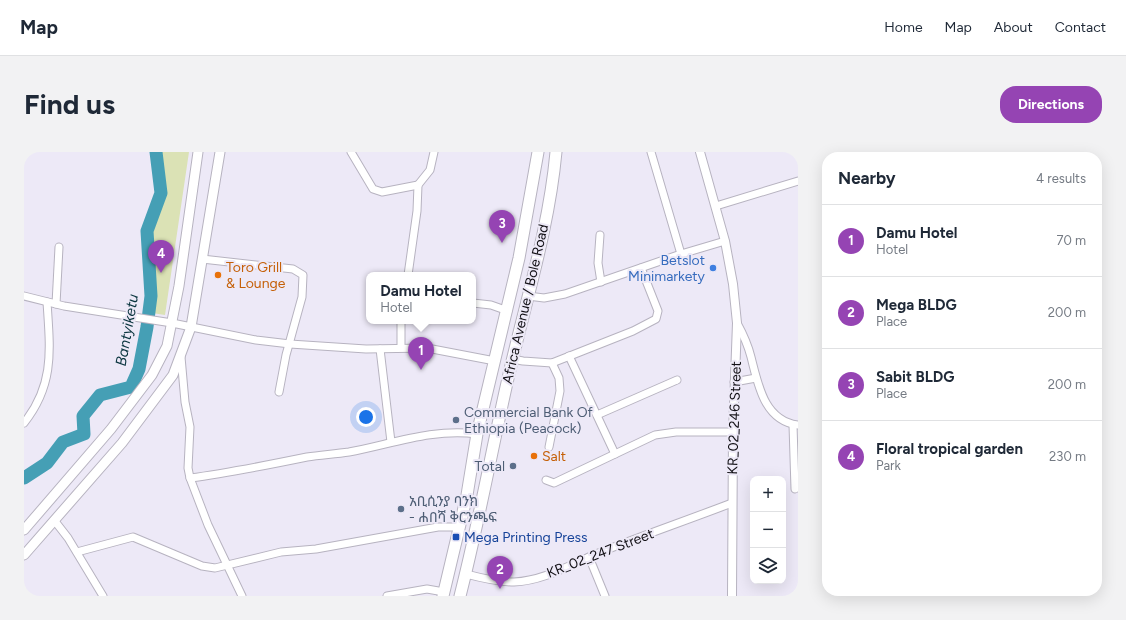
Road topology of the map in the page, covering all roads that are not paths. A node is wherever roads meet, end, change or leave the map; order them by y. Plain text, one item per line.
1 (198, 152) edge
2 (220, 152) edge
3 (351, 152) edge
4 (434, 152) edge
5 (538, 152) edge
6 (556, 152) edge
7 (651, 152) edge
8 (700, 152) edge
9 (798, 181) edge
10 (418, 184) junction
11 (716, 206) junction
12 (600, 234) dead end
13 (725, 241) junction
14 (59, 247) dead end
15 (680, 254) junction
16 (202, 259) junction
17 (641, 268) junction
18 (408, 272) edge
19 (601, 282) junction
20 (24, 296) edge
21 (528, 296) junction
22 (47, 302) junction
23 (476, 303) edge
24 (56, 304) junction
25 (508, 310) junction
26 (172, 323) junction
27 (737, 323) junction
28 (401, 324) edge
29 (191, 327) junction
30 (290, 344) junction
31 (401, 347) junction
32 (380, 349) junction
33 (569, 356) junction
34 (181, 357) junction
35 (512, 359) junction
36 (495, 360) junction
37 (552, 363) junction
38 (756, 378) junction
39 (677, 380) dead end
40 (734, 382) junction
41 (279, 392) dead end
42 (597, 415) junction
43 (24, 423) edge
44 (795, 425) edge
45 (733, 432) junction
46 (477, 434) junction
47 (391, 442) junction
48 (549, 447) dead end
49 (615, 454) junction
50 (190, 478) junction
51 (546, 480) dead end
52 (795, 489) dead end
53 (732, 504) junction
54 (54, 520) junction
55 (460, 527) junction
56 (24, 530) edge
57 (77, 552) junction
58 (24, 555) edge
59 (588, 557) junction
60 (228, 566) junction
61 (466, 574) junction
62 (444, 594) edge
63 (103, 596) edge
64 (242, 596) edge
65 (387, 596) edge
66 (460, 596) edge
67 (605, 596) edge
68 (732, 596) edge

1 - 26 main road
2 - 16 main road
3 - 10 street
4 - 10 street
5 - 25 main road, Africa Avenue / Bole Road
6 - 21 main road, Africa Avenue / Bole Road
7 - 15 street
8 - 11 street
9 - 11 street
10 - 18 street
11 - 13 street, KR_02_246 Street
12 - 19 street
13 - 15 street
13 - 27 street, KR_02_246 Street
14 - 24 street
15 - 17 street
16 - 29 main road
16 - 30 street
17 - 19 street
17 - 33 street
19 - 21 street
20 - 22 street
21 - 35 main road, Africa Avenue / Bole Road
22 - 24 street
22 - 43 street
23 - 25 street
24 - 26 street
25 - 36 main road, Africa Avenue / Bole Road
26 - 29 street
26 - 56 main road
27 - 38 street
27 - 40 street, KR_02_246 Street
28 - 31 street
29 - 30 street
29 - 34 main road
30 - 32 street
30 - 41 street
31 - 32 street
31 - 36 street
32 - 47 street
33 - 37 street
33 - 42 street
34 - 50 street
34 - 54 main road
35 - 37 street
35 - 61 main road, Africa Avenue / Bole Road
36 - 46 main road, Africa Avenue / Bole Road
37 - 48 street
38 - 40 street
38 - 44 street
39 - 42 street
40 - 45 street, KR_02_246 Street
42 - 49 street
44 - 52 street
45 - 49 street
45 - 53 street, KR_02_246 Street
46 - 47 street
46 - 55 main road, Africa Avenue / Bole Road
47 - 50 street
49 - 51 street
50 - 60 street
53 - 59 street, KR_02_247 Street
53 - 68 street, KR_02_246 Street
54 - 57 street
54 - 58 main road
55 - 60 street
55 - 62 main road, Africa Avenue / Bole Road
57 - 60 street
57 - 63 street
59 - 61 street, KR_02_247 Street
59 - 67 street
60 - 64 street
61 - 66 main road, Africa Avenue / Bole Road
62 - 65 street

